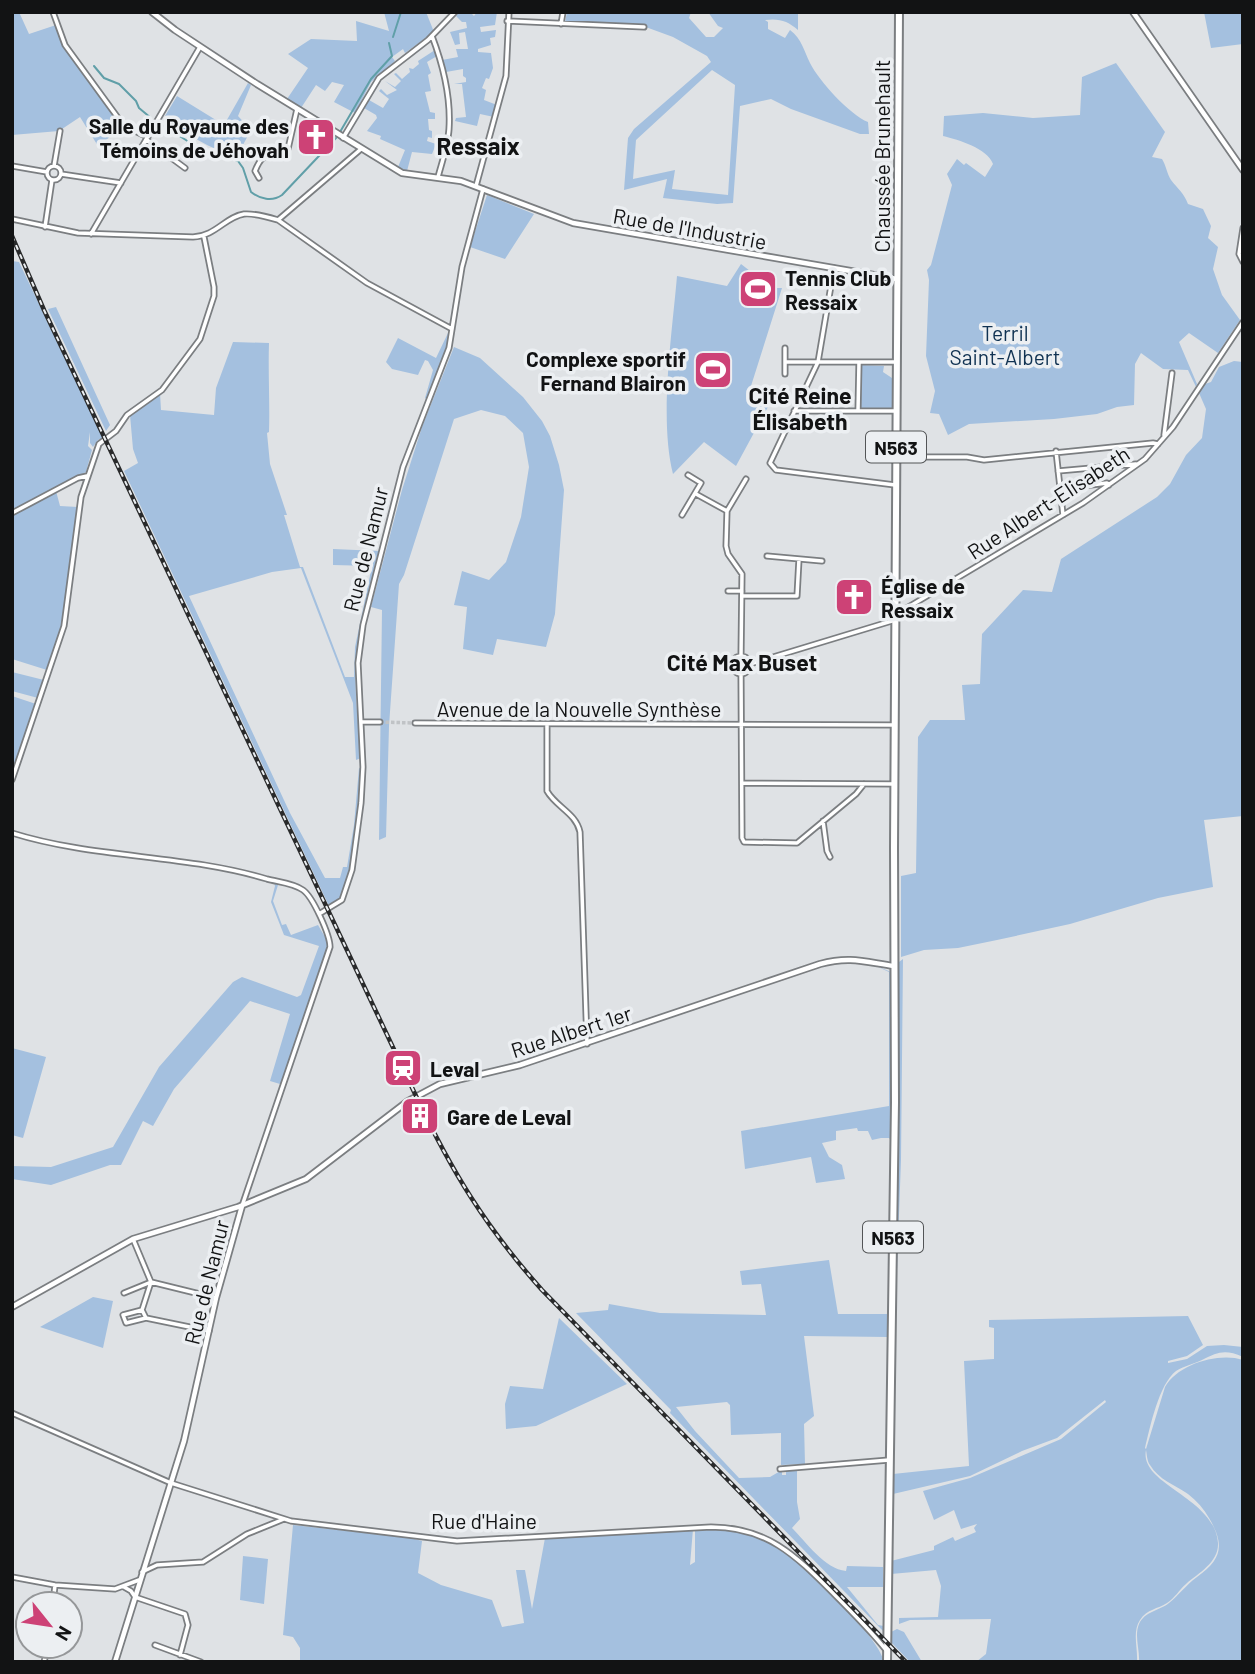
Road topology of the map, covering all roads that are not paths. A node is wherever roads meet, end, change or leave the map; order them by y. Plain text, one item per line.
1 (53, 12) edge
2 (152, 12) edge
3 (455, 12) edge
4 (509, 12) edge
5 (563, 12) edge
6 (899, 12) edge
7 (1133, 12) edge
8 (508, 21) junction
9 (561, 24) junction
10 (644, 27) dead end
11 (433, 35) junction
12 (200, 47) junction
13 (297, 109) junction
14 (60, 131) dead end
15 (147, 138) junction
16 (343, 138) junction
17 (361, 149) junction
18 (12, 166) edge
19 (54, 166) junction
20 (185, 168) dead end
21 (1243, 170) edge
22 (47, 172) junction
23 (61, 174) junction
24 (438, 177) junction
25 (259, 178) dead end
26 (52, 180) junction
27 (121, 184) junction
28 (476, 186) junction
29 (483, 189) junction
30 (14, 219) edge
31 (278, 220) junction
32 (45, 227) junction
33 (1243, 228) edge
34 (91, 234) junction
35 (204, 237) junction
36 (1243, 262) edge
37 (834, 268) junction
38 (897, 279) junction
39 (1243, 322) edge
40 (452, 329) junction
41 (785, 348) dead end
42 (786, 362) junction
43 (818, 362) junction
44 (859, 362) junction
45 (897, 362) junction
46 (1172, 373) dead end
47 (785, 374) dead end
48 (794, 411) junction
49 (858, 411) junction
50 (897, 411) junction
51 (1164, 438) junction
52 (1158, 444) junction
53 (1056, 451) junction
54 (896, 457) junction
55 (1138, 464) junction
56 (1058, 471) junction
57 (688, 475) dead end
58 (87, 476) junction
59 (746, 479) dead end
60 (896, 485) junction
61 (1110, 486) junction
62 (1060, 489) junction
63 (695, 494) junction
64 (727, 511) junction
65 (12, 513) edge
66 (682, 514) dead end
67 (1063, 515) junction
68 (767, 556) dead end
69 (799, 559) junction
70 (822, 561) dead end
71 (728, 591) dead end
72 (742, 593) junction
73 (895, 617) junction
74 (741, 656) junction
75 (750, 664) junction
76 (719, 665) dead end
77 (732, 666) junction
78 (741, 674) junction
79 (360, 722) junction
80 (380, 723) tunnel mouth
81 (415, 723) tunnel mouth
82 (547, 724) junction
83 (742, 724) junction
84 (895, 725) junction
85 (12, 780) edge
86 (742, 783) junction
87 (864, 783) junction
88 (895, 784) junction
89 (823, 821) junction
90 (12, 832) edge
91 (831, 857) dead end
92 (319, 914) junction
93 (895, 964) junction
94 (587, 1044) junction
95 (242, 1206) junction
96 (133, 1239) junction
97 (151, 1282) junction
98 (124, 1293) dead end
99 (216, 1298) junction
100 (12, 1307) edge
101 (142, 1310) junction
102 (146, 1318) junction
103 (209, 1331) junction
104 (12, 1413) edge
105 (889, 1461) junction
106 (780, 1469) dead end
107 (171, 1483) junction
108 (284, 1519) junction
109 (142, 1572) junction
110 (12, 1577) edge
111 (139, 1580) junction
112 (55, 1585) junction
113 (124, 1587) junction
114 (55, 1590) edge
115 (135, 1597) junction
116 (155, 1645) dead end
117 (887, 1652) junction
118 (180, 1655) junction
119 (115, 1662) edge
120 (201, 1662) edge
121 (887, 1662) edge

1 - 15 street
2 - 12 street, Rue de l'Industrie
3 - 11 street
4 - 8 street
5 - 9 street
6 - 38 main road, Chaussée Brunehault / N563
7 - 21 street
8 - 9 street
8 - 28 street
9 - 10 street
11 - 16 street
11 - 24 street
12 - 13 street, Rue de l'Industrie
12 - 15 street
13 - 16 street, Rue de l'Industrie
13 - 25 street
14 - 19 street
15 - 20 street
15 - 27 street
16 - 17 street, Rue de l'Industrie
17 - 24 street, Rue de l'Industrie
17 - 31 street
18 - 22 street
19 - 22 street
19 - 23 street
22 - 26 street
23 - 26 street
23 - 27 street
24 - 28 street, Rue de l'Industrie
26 - 32 street
27 - 34 street
28 - 29 street, Rue de l'Industrie
29 - 37 street, Rue de l'Industrie
29 - 40 street, Rue de Namur
30 - 32 street
31 - 35 street
31 - 40 street
32 - 34 street
33 - 36 street
34 - 35 street
35 - 58 street
37 - 38 street, Rue de l'Industrie
37 - 43 street
38 - 45 main road, Chaussée Brunehault / N563
39 - 51 street, Rue Albert-Elisabeth
40 - 79 street, Rue de Namur
41 - 42 street
42 - 43 street
42 - 47 street
43 - 44 street
43 - 48 street
44 - 45 street
44 - 49 street
45 - 50 main road, Chaussée Brunehault / N563
46 - 51 street
48 - 49 street
48 - 60 street
49 - 50 street
50 - 54 main road, Chaussée Brunehault / N563
51 - 52 street, Rue Albert-Elisabeth
52 - 53 street
52 - 55 street, Rue Albert-Elisabeth
53 - 54 street
53 - 56 street
54 - 60 main road, Chaussée Brunehault / N563
55 - 56 street
55 - 61 street, Rue Albert-Elisabeth
56 - 62 street
57 - 63 street
58 - 65 street
58 - 85 street
59 - 64 street
60 - 73 main road, Chaussée Brunehault / N563
61 - 62 street
61 - 67 street, Rue Albert-Elisabeth
62 - 67 street
63 - 64 street
63 - 66 street
64 - 72 street
67 - 73 street, Rue Albert-Elisabeth
68 - 69 street
69 - 70 street
69 - 72 street
71 - 72 street
72 - 74 street
73 - 75 street, Rue Albert-Elisabeth
73 - 84 main road, Chaussée Brunehault / N563
74 - 75 street
74 - 77 street
75 - 78 street
76 - 77 street
77 - 78 street
78 - 83 street
79 - 80 street
79 - 92 street, Rue de Namur
81 - 82 street, Avenue de la Nouvelle Synthèse
82 - 83 street, Avenue de la Nouvelle Synthèse
82 - 94 street
83 - 84 street, Avenue de la Nouvelle Synthèse
83 - 86 street
84 - 88 main road, Chaussée Brunehault / N563
86 - 87 street
86 - 89 street
87 - 88 street
87 - 89 street
88 - 93 main road, Chaussée Brunehault / N563
89 - 91 street
90 - 92 street, Rue de Namur
92 - 95 street, Rue de Namur
93 - 94 street, Rue Albert 1er
93 - 105 main road, N563
94 - 95 street, Rue Albert 1er
95 - 96 street, Rue Albert 1er
95 - 99 street, Rue de Namur
96 - 97 street
96 - 100 street, Rue Albert 1er
97 - 98 street
97 - 99 street
97 - 101 street
99 - 103 street, Rue de Namur
101 - 102 street
101 - 102 street
102 - 103 street
103 - 107 street, Rue de Namur
104 - 107 street, Rue d'Haine
105 - 106 street
105 - 117 main road, N563
107 - 108 street, Rue d'Haine
107 - 109 street, Rue de Namur
108 - 109 street
108 - 117 street, Rue d'Haine
109 - 111 street, Rue de Namur
110 - 112 street
111 - 113 street
111 - 115 street, Rue de Namur
112 - 113 street
112 - 114 street
113 - 115 street
115 - 118 street
115 - 119 street, Rue de Namur
116 - 118 street
117 - 121 main road, N563
118 - 120 street

